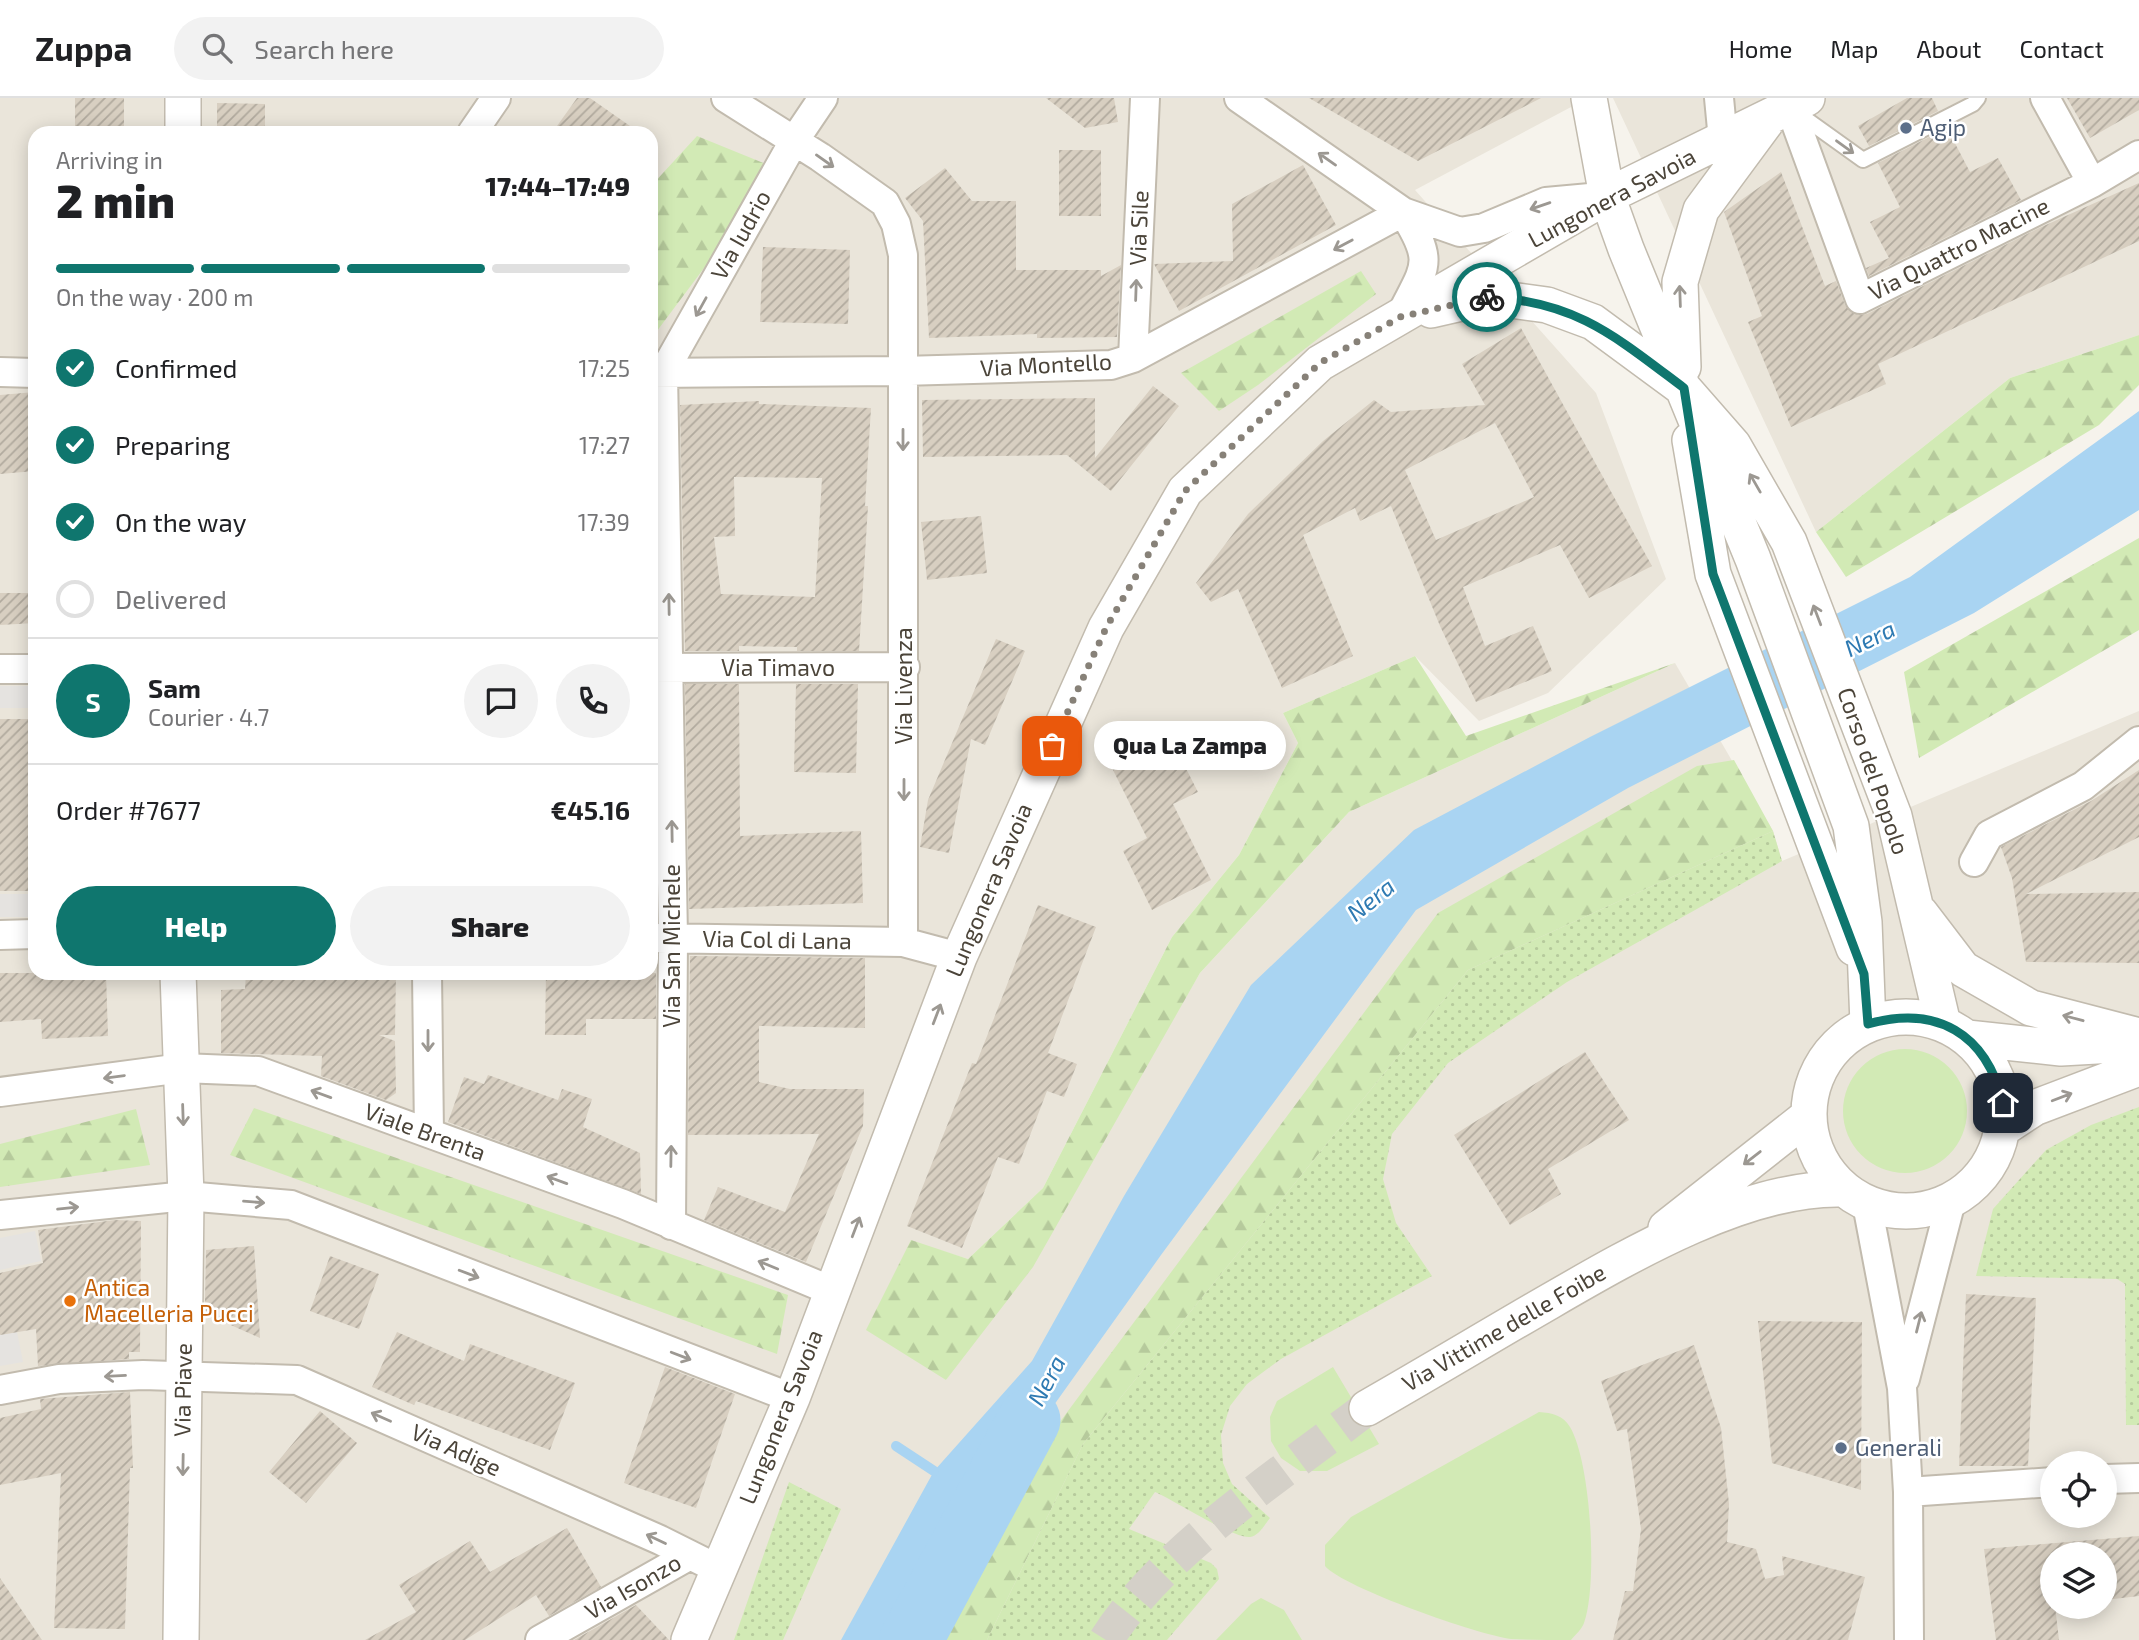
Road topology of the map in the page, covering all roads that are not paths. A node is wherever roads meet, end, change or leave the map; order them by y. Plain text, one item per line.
1 (183, 98) edge
2 (496, 98) edge
3 (726, 98) edge
4 (823, 98) edge
5 (1145, 98) edge
6 (1239, 98) edge
7 (1589, 98) edge
8 (1719, 98) edge
9 (1978, 98) edge
10 (2045, 98) edge
11 (1788, 108) edge
12 (183, 126) edge
13 (477, 126) edge
14 (1723, 140) junction
15 (794, 141) junction
16 (2139, 155) edge
17 (2092, 183) junction
18 (1607, 196) junction
19 (1403, 212) junction
20 (1400, 317) junction
21 (1133, 358) junction
22 (658, 371) edge
23 (902, 371) junction
24 (0, 372) edge
25 (28, 373) edge
26 (658, 373) edge
27 (1684, 388) junction
28 (658, 447) edge
29 (905, 667) junction
30 (661, 668) edge
31 (0, 669) edge
32 (28, 669) edge
33 (2139, 741) edge
34 (1851, 826) junction
35 (1974, 862) dead end
36 (1916, 908) junction
37 (28, 934) edge
38 (0, 935) edge
39 (662, 938) edge
40 (903, 942) junction
41 (959, 957) junction
42 (1927, 961) junction
43 (1864, 974) junction
44 (178, 980) edge
45 (427, 980) edge
46 (1868, 1024) junction
47 (1955, 1031) junction
48 (2139, 1036) edge
49 (2139, 1044) edge
50 (181, 1068) junction
51 (2139, 1068) edge
52 (0, 1092) edge
53 (1807, 1117) junction
54 (2002, 1129) junction
55 (429, 1133) junction
56 (186, 1196) junction
57 (1855, 1197) junction
58 (1951, 1201) junction
59 (0, 1214) edge
60 (671, 1225) junction
61 (1641, 1248) junction
62 (832, 1291) junction
63 (183, 1375) junction
64 (1902, 1388) junction
65 (0, 1390) edge
66 (792, 1398) junction
67 (1367, 1408) tunnel mouth
68 (2139, 1478) edge
69 (2117, 1479) edge
70 (2040, 1483) edge
71 (1908, 1492) junction
72 (704, 1562) junction
73 (181, 1640) edge
74 (540, 1640) edge
75 (689, 1640) edge
76 (1909, 1640) edge

1 - 12 street
2 - 13 street
3 - 15 street, Via Livenza
4 - 15 street, Via Iudrio
21 -> 5 street, Via Sile
19 -> 6 street
7 - 18 street, Corso del Popolo
8 - 14 street
11 -> 9 lane
10 - 17 street
11 - 14 street, Lungonera Savoia
11 - 17 street, Via Quattro Macine
27 -> 11 street
14 - 18 street, Lungonera Savoia
15 -> 22 street, Via Iudrio
15 -> 23 street, Via Livenza
16 - 17 street, Via Quattro Macine
18 -> 19 street
18 - 20 street, Lungonera Savoia
18 - 27 street, Corso del Popolo
19 - 20 street
19 -> 21 street, Via Montello
20 - 27 street
20 - 41 street, Lungonera Savoia
21 - 23 street, Via Montello
23 - 26 street, Via Montello
23 -> 29 street, Via Livenza
24 - 25 street
27 - 34 street, Corso del Popolo
36 -> 27 street, Corso del Popolo
27 - 43 street, Corso del Popolo
30 -> 28 street, Via San Michele
29 - 30 street, Via Timavo
29 -> 40 street, Via Livenza
39 -> 30 street, Via San Michele
31 - 32 street
33 - 35 street
34 - 42 street
34 - 43 street, Corso del Popolo
36 - 42 street, Corso del Popolo
48 -> 36 street
37 - 38 street
39 - 40 street, Via Col di Lana
60 -> 39 street, Via San Michele
40 - 41 street
62 -> 41 street, Lungonera Savoia
42 - 47 street, Corso del Popolo
43 - 46 street, Corso del Popolo
44 - 50 street, Via Piave
45 -> 55 street
46 - 47 street
46 - 53 street
47 - 49 street
47 - 54 street
50 -> 52 street, Viale Brenta
55 -> 50 street, Viale Brenta
50 -> 56 street, Via Piave
54 -> 51 street
53 - 57 street
53 -> 61 street, Via Vittime delle Foibe
54 - 58 street
60 -> 55 street, Viale Brenta
59 -> 56 street
56 - 63 street, Via Piave
56 -> 66 street
57 - 58 street
57 - 61 street, Via Vittime delle Foibe
57 - 64 street
64 -> 58 street
62 -> 60 street, Viale Brenta
61 - 67 street, Via Vittime delle Foibe
62 - 66 street, Lungonera Savoia
63 -> 65 street, Via Adige
72 -> 63 street, Via Adige
63 -> 73 street, Via Piave
64 - 71 street
66 - 72 street, Lungonera Savoia
68 - 69 street
70 - 71 street
71 - 76 street
72 - 74 street, Via Isonzo
72 - 75 street, Lungonera Savoia

